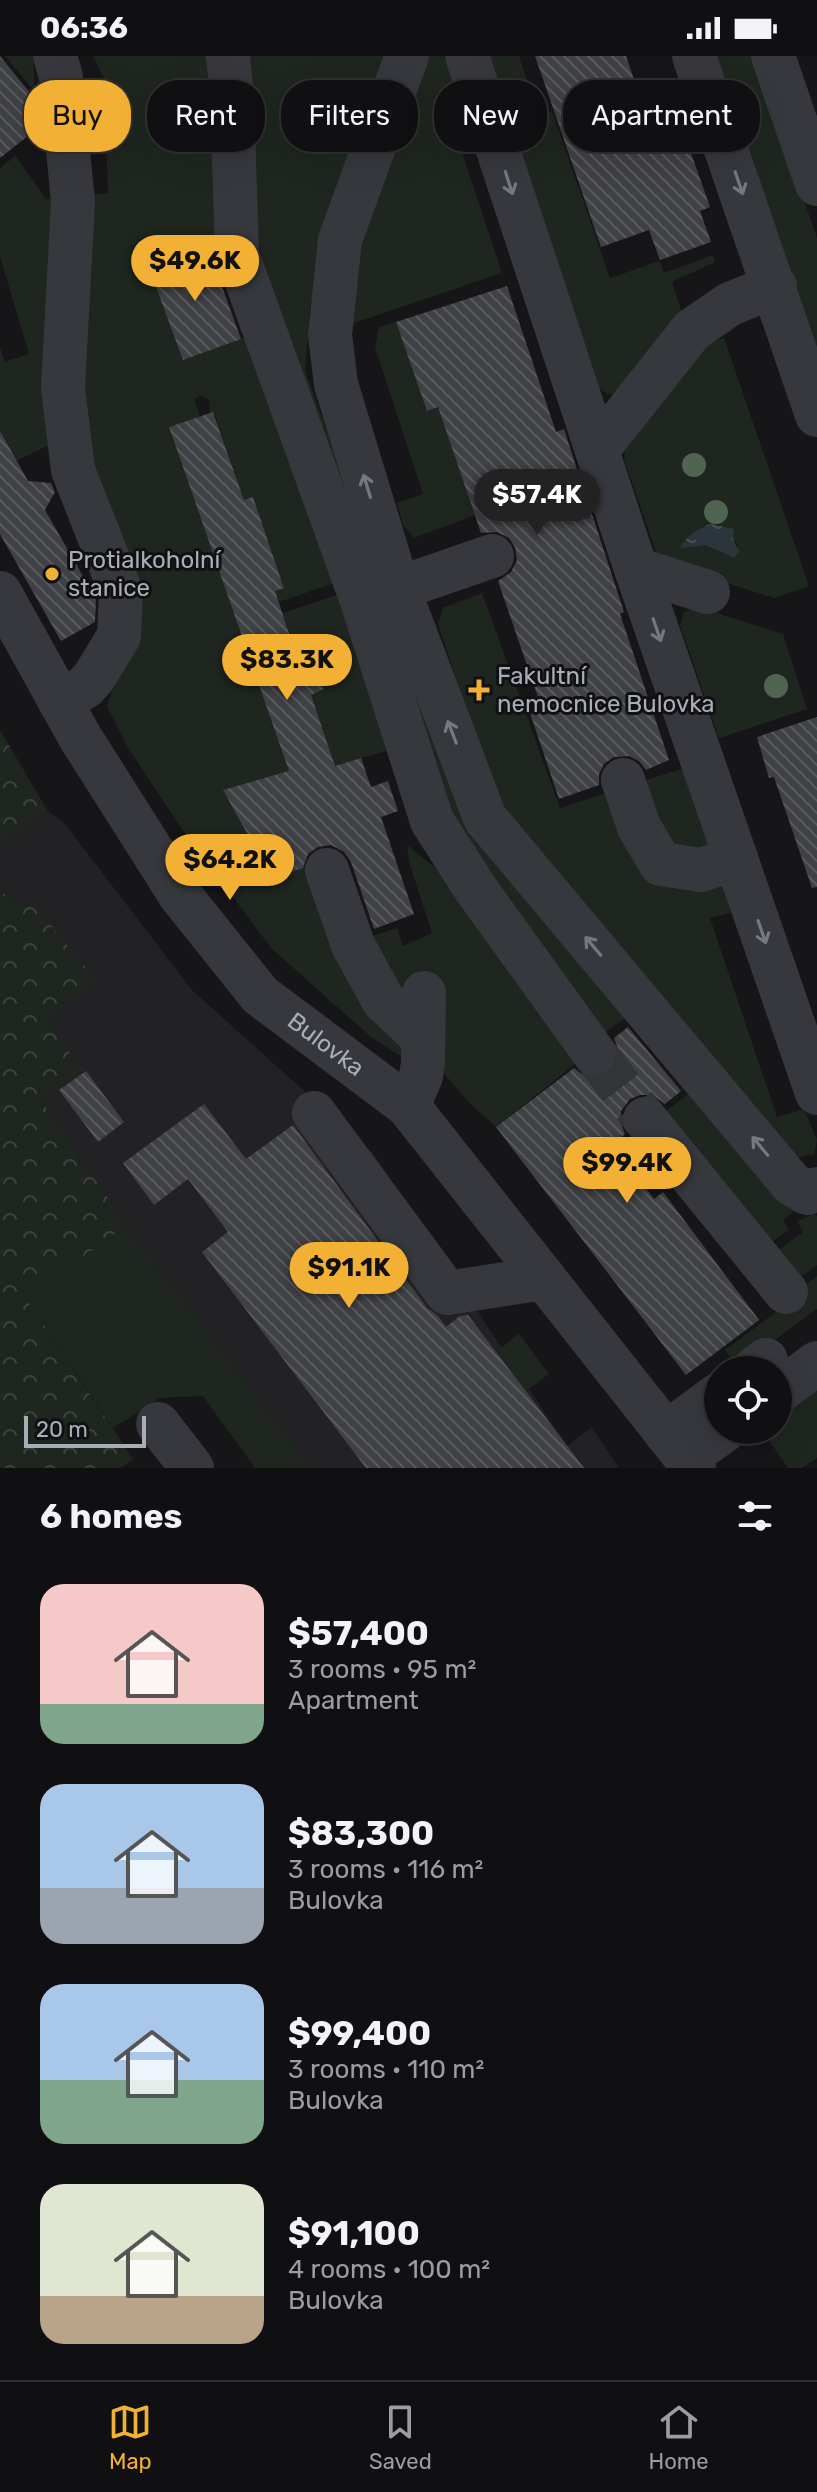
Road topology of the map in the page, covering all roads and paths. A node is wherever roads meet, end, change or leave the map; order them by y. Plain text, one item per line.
1 (55, 56) edge
2 (228, 56) edge
3 (407, 56) edge
4 (467, 56) edge
5 (694, 56) edge
6 (773, 56) edge
7 (817, 184) edge
8 (775, 286) junction
9 (817, 415) edge
10 (597, 450) junction
11 (492, 556) dead end
12 (636, 569) junction
13 (708, 592) dead end
14 (0, 593) edge
15 (380, 595) junction
16 (60, 702) junction
17 (623, 780) dead end
18 (736, 858) junction
19 (327, 870) dead end
20 (424, 993) dead end
21 (423, 1038) junction
22 (594, 1053) tunnel mouth
23 (817, 1093) edge
24 (408, 1106) junction
25 (314, 1113) dead end
26 (645, 1119) tunnel mouth
27 (817, 1189) edge
28 (544, 1278) junction
29 (786, 1292) dead end
30 (817, 1363) edge
31 (792, 1368) edge
32 (704, 1418) edge
33 (158, 1424) dead end
34 (704, 1441) edge
35 (682, 1453) edge
36 (192, 1468) edge

1 - 16 street
2 - 15 street
15 -> 3 street
4 -> 10 street
5 -> 8 street
6 - 7 street
8 - 9 street
8 - 10 street
10 - 12 street
11 - 15 street
12 - 13 street
12 -> 18 street
14 - 16 street, Bulovka
15 - 22 street
27 -> 15 street
16 - 24 street, Bulovka
17 - 18 street
18 -> 23 street
19 - 21 street
20 - 21 street
21 - 24 street
24 - 28 street, Bulovka
25 - 28 street
26 - 29 street
28 - 35 street, Bulovka
30 - 31 street
32 - 35 street
33 - 36 street
34 - 35 street

